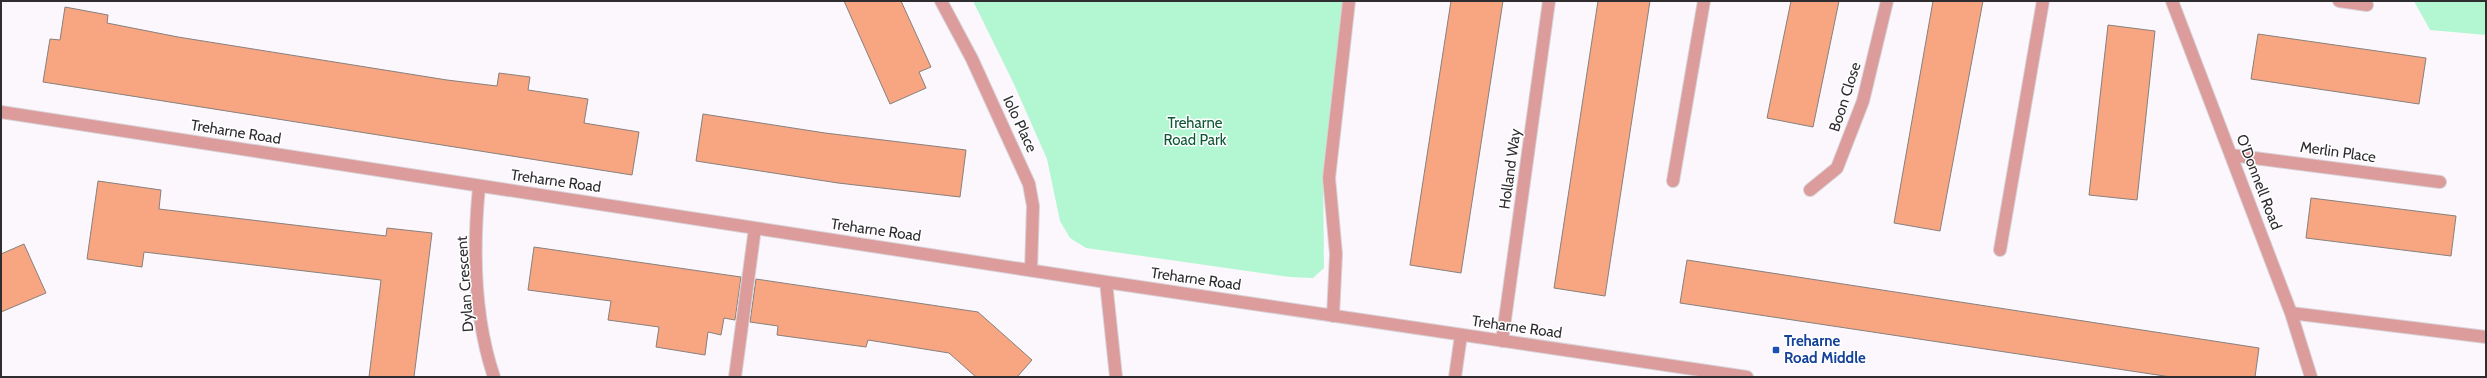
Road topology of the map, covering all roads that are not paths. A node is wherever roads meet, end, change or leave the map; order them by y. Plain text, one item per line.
1 (941, 1) edge
2 (1349, 1) edge
3 (1549, 1) edge
4 (1704, 1) edge
5 (1887, 1) edge
6 (2043, 1) edge
7 (2172, 1) edge
8 (2339, 1) edge
9 (2367, 5) dead end
10 (1, 112) edge
11 (2232, 154) junction
12 (1673, 181) dead end
13 (2440, 182) dead end
14 (478, 187) junction
15 (1810, 190) dead end
16 (755, 228) junction
17 (2000, 250) dead end
18 (1031, 270) junction
19 (1106, 282) junction
20 (2291, 313) junction
21 (1333, 316) junction
22 (1461, 335) junction
23 (2486, 337) edge
24 (1502, 341) junction
25 (494, 377) edge
26 (735, 377) edge
27 (1116, 377) edge
28 (1455, 377) edge
29 (1747, 377) edge
30 (2311, 377) edge

1 - 18 street, Iolo Place
2 - 21 street
3 - 24 street, Holland Way
4 - 12 street
5 - 15 street, Boon Close
6 - 17 street
7 - 11 street, O'Donnell Road
8 - 9 street
10 - 14 street, Treharne Road
11 - 13 street, Merlin Place
11 - 20 street, O'Donnell Road
14 - 16 street, Treharne Road
14 - 25 street, Dylan Crescent
16 - 18 street, Treharne Road
16 - 26 street
18 - 19 street, Treharne Road
19 - 21 street, Treharne Road
19 - 27 street
20 - 23 street
20 - 30 street, O'Donnell Road
21 - 22 street, Treharne Road
22 - 24 street, Treharne Road
22 - 28 street
24 - 29 street, Treharne Road

